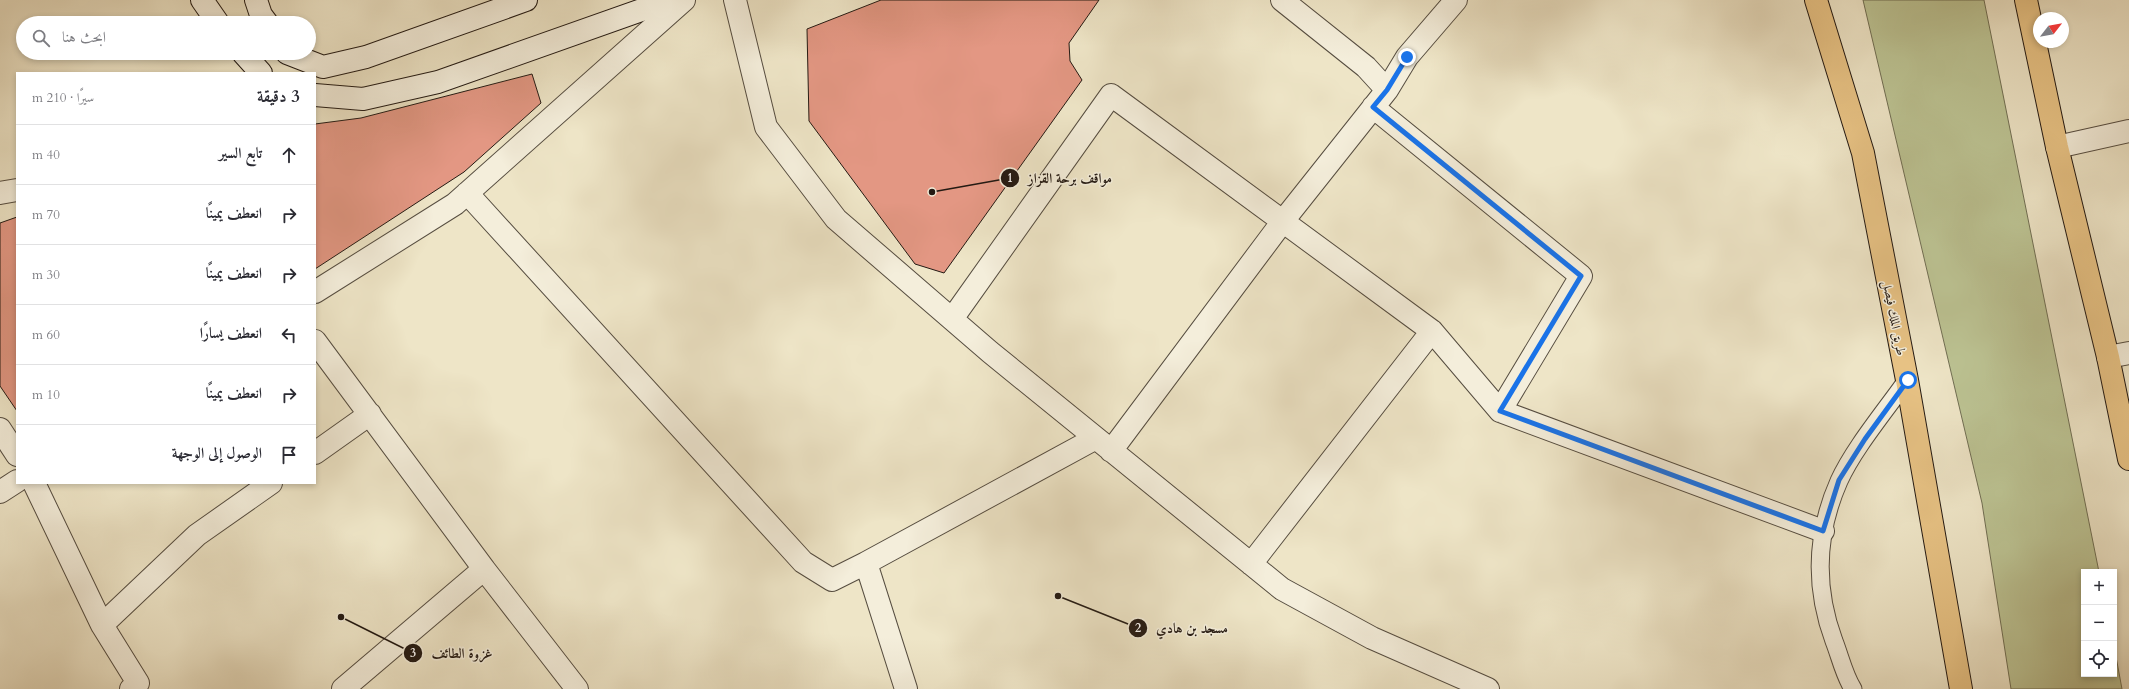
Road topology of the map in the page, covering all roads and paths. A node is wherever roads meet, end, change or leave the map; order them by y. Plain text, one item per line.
1 (202, 0) edge
2 (256, 0) edge
3 (526, 0) edge
4 (670, 0) edge
5 (684, 0) edge
6 (735, 0) edge
7 (1282, 0) edge
8 (1456, 0) edge
9 (1816, 0) edge
10 (1832, 0) edge
11 (2026, 0) edge
12 (213, 16) edge
13 (262, 16) edge
14 (249, 60) edge
15 (305, 60) edge
16 (260, 72) edge
17 (1387, 90) junction
18 (316, 95) edge
19 (1373, 107) junction
20 (2129, 131) edge
21 (2057, 147) junction
22 (1863, 153) junction
23 (16, 190) edge
24 (0, 192) edge
25 (467, 193) junction
26 (1283, 221) junction
27 (316, 291) edge
28 (952, 319) junction
29 (1432, 331) junction
30 (316, 342) edge
31 (2119, 355) edge
32 (1908, 380) junction
33 (1500, 411) junction
34 (370, 414) junction
35 (0, 429) edge
36 (1104, 444) junction
37 (316, 451) edge
38 (16, 453) edge
39 (2129, 458) edge
40 (16, 482) edge
41 (34, 484) edge
42 (270, 484) edge
43 (0, 492) edge
44 (1823, 531) junction
45 (866, 563) junction
46 (1251, 564) junction
47 (484, 569) junction
48 (102, 625) junction
49 (137, 687) edge
50 (343, 689) edge
51 (577, 689) edge
52 (906, 689) edge
53 (1488, 689) edge
54 (1853, 689) edge
55 (1961, 689) edge

1 - 12 street
2 - 13 street
3 - 15 street
4 - 18 street
5 - 25 street
6 - 28 street
7 - 17 street
8 - 17 street
9 - 22 highway, طريق الملك فيصل
10 - 22 highway
11 - 21 highway
14 - 16 street
17 - 19 street
19 - 26 street
19 - 33 street
20 - 21 street
21 - 31 highway
22 - 32 highway, طريق الملك فيصل
23 - 24 street
25 - 27 street
25 - 45 street
26 - 28 street
26 - 29 street
26 - 36 street
28 - 36 street
29 - 33 street
29 - 46 street
30 - 34 street
31 - 39 highway
32 - 44 lane
32 - 55 highway, طريق الملك فيصل
33 - 44 street
34 - 37 street
34 - 47 street
35 - 38 street
36 - 45 street
36 - 46 street
40 - 43 street
41 - 48 street
42 - 48 street
44 - 54 lane
45 - 52 street
46 - 53 street
47 - 50 street
47 - 51 street
48 - 49 street

